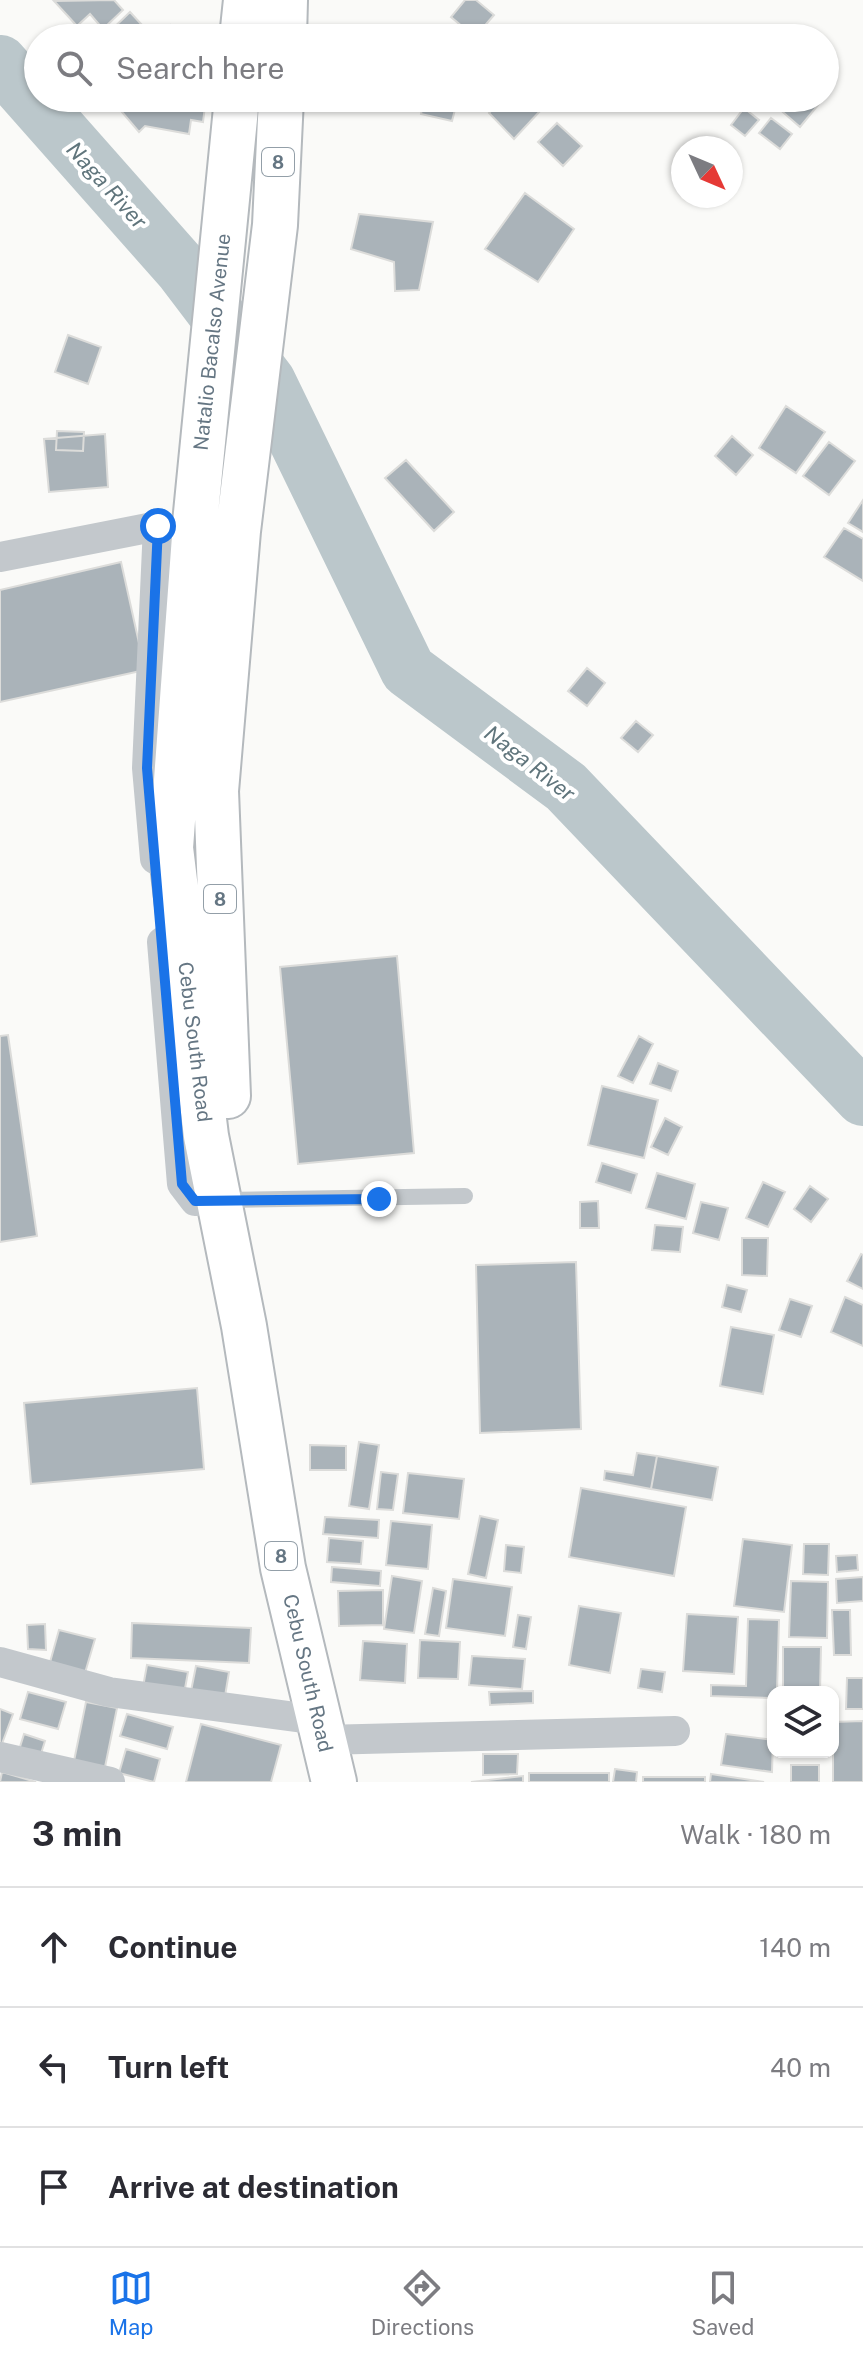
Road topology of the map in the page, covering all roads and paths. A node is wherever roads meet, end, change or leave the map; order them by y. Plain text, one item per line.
1 (246, 0) edge
2 (285, 0) edge
3 (243, 24) edge
4 (284, 24) edge
5 (236, 112) edge
6 (280, 112) edge
7 (200, 468) joint
8 (0, 557) edge
9 (465, 1196) dead end
10 (226, 1200) junction
11 (0, 1662) edge
12 (321, 1730) junction
13 (675, 1731) dead end
14 (0, 1757) edge
15 (110, 1782) edge
16 (334, 1782) edge

1 - 3 highway
2 - 4 highway
5 - 7 highway, Natalio Bacalso Avenue / 8
6 - 10 highway, Cebu South Road / 8
7 - 10 highway, Cebu South Road / 8
8 - 10 street
9 - 10 lane
10 - 12 highway, Cebu South Road / 8
11 - 12 street
12 - 13 street
12 - 16 highway, Cebu South Road / 8
14 - 15 street

